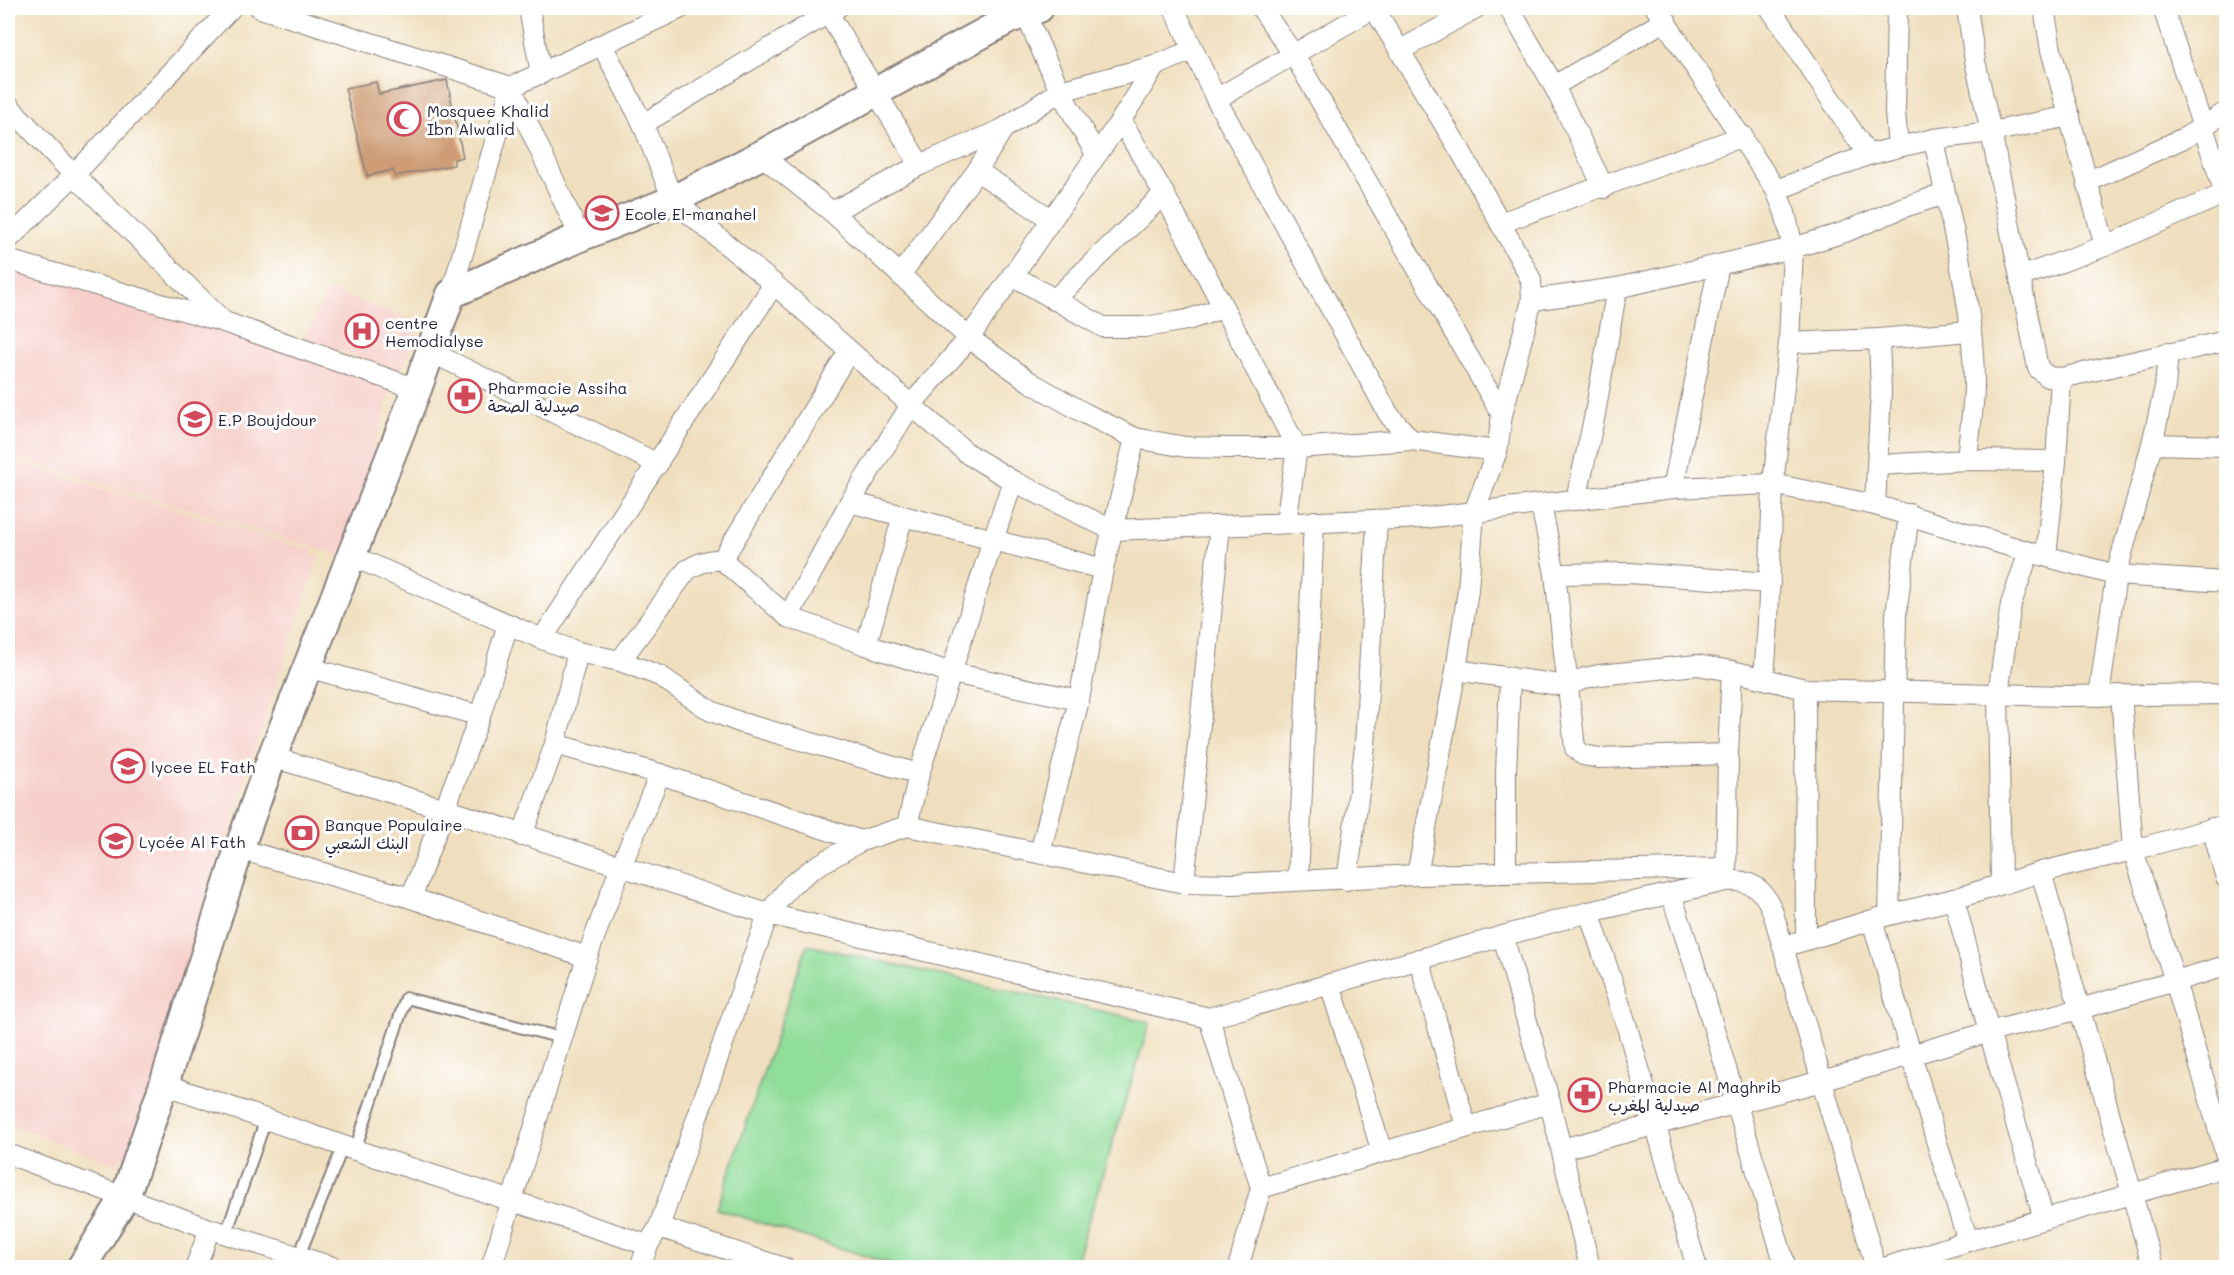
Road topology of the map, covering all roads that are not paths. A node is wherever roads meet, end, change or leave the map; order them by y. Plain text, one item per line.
1 (231, 8) edge
2 (260, 8) edge
3 (529, 8) edge
4 (681, 8) edge
5 (1174, 8) edge
6 (1261, 8) edge
7 (1374, 8) edge
8 (1476, 8) edge
9 (1509, 8) edge
10 (1897, 8) edge
11 (1967, 8) edge
12 (2044, 8) edge
13 (2163, 8) edge
14 (833, 10) edge
15 (1019, 12) edge
16 (1778, 13) edge
17 (1661, 14) edge
18 (602, 45) junction
19 (1192, 50) junction
20 (1399, 51) junction
21 (1294, 55) junction
22 (1155, 66) junction
23 (542, 74) junction
24 (1554, 86) junction
25 (511, 87) junction
26 (1060, 91) junction
27 (876, 92) junction
28 (1216, 99) junction
29 (8, 105) edge
30 (2226, 112) edge
31 (2070, 116) junction
32 (1121, 120) junction
33 (643, 124) junction
34 (2202, 125) junction
35 (1003, 129) junction
36 (1992, 132) junction
37 (1743, 136) junction
38 (1935, 139) junction
39 (1898, 147) junction
40 (1096, 154) junction
41 (761, 155) junction
42 (1868, 155) junction
43 (920, 165) junction
44 (977, 171) junction
45 (74, 175) junction
46 (2087, 182) junction
47 (1604, 188) junction
48 (1776, 190) junction
49 (1164, 194) junction
50 (1945, 194) junction
51 (2226, 194) edge
52 (673, 200) junction
53 (832, 212) junction
54 (1051, 219) junction
55 (1500, 223) junction
56 (580, 237) junction
57 (8, 240) edge
58 (2105, 246) junction
59 (1793, 248) junction
60 (8, 260) edge
61 (1719, 265) junction
62 (900, 275) junction
63 (1012, 275) junction
64 (2020, 277) junction
65 (774, 284) junction
66 (1617, 288) junction
67 (451, 294) junction
68 (1054, 300) junction
69 (1532, 300) junction
70 (1223, 308) junction
71 (224, 322) junction
72 (1970, 331) junction
73 (969, 338) junction
74 (1879, 339) junction
75 (2226, 341) edge
76 (1789, 343) junction
77 (849, 351) junction
78 (431, 352) junction
79 (2168, 353) junction
80 (2061, 378) junction
81 (417, 389) junction
82 (910, 405) junction
83 (1502, 415) junction
84 (1135, 438) junction
85 (1411, 440) junction
86 (2152, 444) junction
87 (2226, 446) edge
88 (1297, 448) junction
89 (1497, 451) junction
90 (1966, 460) junction
91 (2056, 461) junction
92 (658, 464) junction
93 (1878, 465) junction
94 (1013, 481) junction
95 (1773, 484) junction
96 (1673, 488) junction
97 (1576, 500) junction
98 (850, 502) junction
99 (1541, 505) junction
100 (1875, 505) junction
101 (1474, 512) junction
102 (1910, 514) junction
103 (903, 516) junction
104 (1314, 521) junction
105 (1377, 521) junction
106 (1286, 522) junction
107 (1220, 526) junction
108 (1112, 530) junction
109 (993, 540) junction
110 (2038, 554) junction
111 (352, 556) junction
112 (722, 560) junction
113 (1103, 569) junction
114 (1555, 574) junction
115 (2116, 575) junction
116 (2226, 582) edge
117 (1770, 583) junction
118 (788, 616) junction
119 (508, 624) junction
120 (542, 639) junction
121 (867, 645) junction
122 (578, 652) junction
123 (620, 661) junction
124 (307, 667) junction
125 (1456, 670) junction
126 (1732, 670) junction
127 (952, 673) junction
128 (1510, 678) junction
129 (1764, 678) junction
130 (1567, 686) junction
131 (1805, 689) junction
132 (1894, 691) junction
133 (1998, 694) junction
134 (2226, 694) edge
135 (2121, 695) junction
136 (2099, 696) junction
137 (1078, 700) junction
138 (480, 716) junction
139 (555, 744) junction
140 (1728, 754) junction
141 (272, 757) junction
142 (660, 774) junction
143 (919, 774) junction
144 (446, 809) junction
145 (907, 826) junction
146 (2219, 826) edge
147 (522, 836) junction
148 (861, 841) junction
149 (239, 849) junction
150 (2133, 850) junction
151 (1040, 853) junction
152 (621, 866) junction
153 (2041, 872) junction
154 (1506, 873) junction
155 (1726, 874) junction
156 (1418, 875) junction
157 (2226, 878) edge
158 (1298, 880) junction
159 (1347, 880) junction
160 (1184, 883) junction
161 (2001, 884) junction
162 (1671, 894) junction
163 (411, 898) junction
164 (1954, 899) junction
165 (1589, 912) junction
166 (768, 914) junction
167 (1881, 917) junction
168 (1503, 936) junction
169 (1806, 939) junction
170 (1783, 947) junction
171 (587, 957) junction
172 (1419, 959) junction
173 (2226, 966) edge
174 (2175, 981) junction
175 (1330, 984) junction
176 (2080, 1009) junction
177 (1209, 1018) junction
178 (1989, 1032) junction
179 (562, 1038) junction
180 (1913, 1055) junction
181 (1822, 1082) junction
182 (164, 1084) junction
183 (1550, 1102) junction
184 (1736, 1103) junction
185 (266, 1119) junction
186 (1654, 1124) junction
187 (1466, 1127) junction
188 (349, 1148) junction
189 (1562, 1149) junction
190 (1382, 1152) junction
191 (8, 1154) edge
192 (2226, 1155) edge
193 (2226, 1167) edge
194 (1261, 1188) junction
195 (2133, 1193) junction
196 (125, 1197) junction
197 (512, 1202) junction
198 (2044, 1219) junction
199 (659, 1227) junction
200 (218, 1231) junction
201 (1968, 1241) junction
202 (648, 1245) junction
203 (299, 1256) junction
204 (81, 1268) edge
205 (195, 1268) edge
206 (336, 1268) edge
207 (491, 1268) edge
208 (639, 1268) edge
209 (784, 1268) edge
210 (1238, 1268) edge
211 (1590, 1268) edge
212 (1697, 1268) edge
213 (1786, 1268) edge
214 (1876, 1268) edge
215 (1884, 1268) edge
216 (2153, 1268) edge

1 - 45 street
2 - 25 street
3 - 23 street
4 - 18 street
5 - 19 street
6 - 21 street
7 - 20 street
7 - 21 street
8 - 20 street
9 - 24 street
10 - 39 street
11 - 36 street
12 - 31 street
13 - 34 street
14 - 27 street
14 - 33 street
15 - 26 street
15 - 27 main road
16 - 42 street
17 - 24 street
17 - 37 street
18 - 23 street
18 - 33 street
19 - 22 street
19 - 28 street
20 - 55 street
21 - 28 street
21 - 83 street
22 - 26 street
22 - 32 street
23 - 25 street
24 - 47 street
25 - 56 street
25 - 67 street
26 - 35 street
26 - 40 street
27 - 41 main road
27 - 43 street
28 - 85 street
29 - 45 street
30 - 34 street
31 - 36 street
31 - 46 street
32 - 40 street
32 - 49 street
33 - 52 street
34 - 46 street
34 - 51 street
35 - 43 street
35 - 44 street
36 - 38 street
36 - 64 street
37 - 47 street
37 - 48 street
38 - 39 street
38 - 50 street
39 - 42 street
40 - 54 street
41 - 52 main road
41 - 53 street
42 - 48 street
43 - 53 street
44 - 54 street
44 - 62 street
45 - 57 street
45 - 71 street
46 - 58 street
47 - 55 street
48 - 59 street
49 - 68 street
49 - 70 street
50 - 59 street
50 - 72 street
51 - 58 street
52 - 56 main road
52 - 65 street
53 - 62 street
54 - 63 street
55 - 69 street
56 - 67 main road
58 - 64 street
59 - 61 street
59 - 76 street
60 - 71 street
61 - 66 street
61 - 96 street
62 - 73 street
63 - 68 street
63 - 73 street
64 - 80 street
65 - 77 street
65 - 92 street
66 - 69 street
66 - 97 street
67 - 78 main road
68 - 70 street
69 - 83 street
70 - 88 street
71 - 81 street
72 - 74 street
72 - 90 street
73 - 82 street
73 - 84 street
74 - 76 street
74 - 93 street
75 - 79 street
76 - 95 street
77 - 82 street
77 - 112 street
78 - 81 main road
78 - 92 street
79 - 80 street
79 - 86 street
80 - 91 street
81 - 111 main road
82 - 94 street
82 - 98 street
83 - 89 street
84 - 88 street
84 - 108 street
85 - 88 street
85 - 89 street
86 - 87 street
86 - 115 street
88 - 106 street
89 - 101 street
90 - 91 street
90 - 93 street
91 - 110 street
92 - 120 street
93 - 100 street
94 - 108 street
94 - 109 street
95 - 96 street
95 - 100 street
95 - 117 street
96 - 97 street
97 - 99 street
98 - 103 street
98 - 118 street
99 - 101 street
99 - 114 street
100 - 102 street
101 - 105 street
101 - 125 street
102 - 110 street
102 - 132 street
103 - 109 street
103 - 121 street
104 - 105 street
104 - 106 street
104 - 158 street
105 - 159 street
106 - 107 street
107 - 108 street
107 - 160 street
108 - 113 street
109 - 113 street
109 - 127 street
110 - 115 street
110 - 133 street
111 - 119 street
111 - 124 main road
112 - 118 street
112 - 123 street
113 - 137 street
114 - 117 street
114 - 130 street
115 - 116 street
115 - 136 street
117 - 129 street
118 - 121 street
119 - 120 street
119 - 138 street
120 - 122 street
121 - 127 street
122 - 123 street
122 - 139 street
123 - 143 street
124 - 138 street
124 - 141 main road
125 - 128 street
125 - 156 street
126 - 129 street
126 - 130 street
126 - 140 street
127 - 137 street
127 - 143 street
128 - 130 street
128 - 154 street
129 - 131 street
130 - 140 street
131 - 132 street
131 - 169 street
132 - 133 street
132 - 167 street
133 - 136 street
133 - 161 street
134 - 135 street
135 - 136 street
135 - 150 street
137 - 151 street
138 - 144 street
139 - 142 street
139 - 147 street
140 - 155 street
141 - 144 street
141 - 149 main road
142 - 148 street
142 - 152 street
143 - 145 street
144 - 147 street
144 - 163 street
145 - 148 street
145 - 151 street
146 - 150 street
146 - 157 street
147 - 152 street
148 - 166 street
149 - 163 street
149 - 182 main road
150 - 153 street
150 - 174 street
151 - 160 street
152 - 166 street
152 - 171 street
153 - 161 street
153 - 176 street
154 - 155 street
154 - 156 street
155 - 162 street
155 - 170 street
156 - 159 street
158 - 159 street
158 - 160 street
161 - 164 street
162 - 165 street
162 - 184 street
163 - 171 street
164 - 167 street
164 - 178 street
165 - 168 street
165 - 186 street
166 - 177 street
166 - 199 street
167 - 169 street
167 - 180 street
168 - 172 street
168 - 183 street
169 - 170 street
170 - 181 street
171 - 179 street
172 - 175 street
172 - 187 street
173 - 174 street
174 - 176 street
174 - 192 street
175 - 177 street
175 - 190 street
176 - 178 street
176 - 195 street
177 - 194 street
178 - 180 street
178 - 198 street
179 - 188 lane
179 - 197 street
180 - 181 street
180 - 201 street
181 - 184 street
181 - 214 street
182 - 185 street
182 - 196 main road
183 - 187 street
183 - 189 street
184 - 186 street
184 - 213 street
185 - 188 street
185 - 200 lane
186 - 189 street
186 - 212 street
187 - 190 street
188 - 197 street
188 - 203 lane
189 - 211 street
190 - 194 street
191 - 196 street
193 - 195 street
194 - 210 street
195 - 198 street
195 - 216 street
196 - 200 street
196 - 204 main road
197 - 202 street
197 - 207 street
198 - 201 street
199 - 202 street
199 - 209 street
200 - 203 street
200 - 205 street
201 - 215 street
202 - 208 street
203 - 206 street

